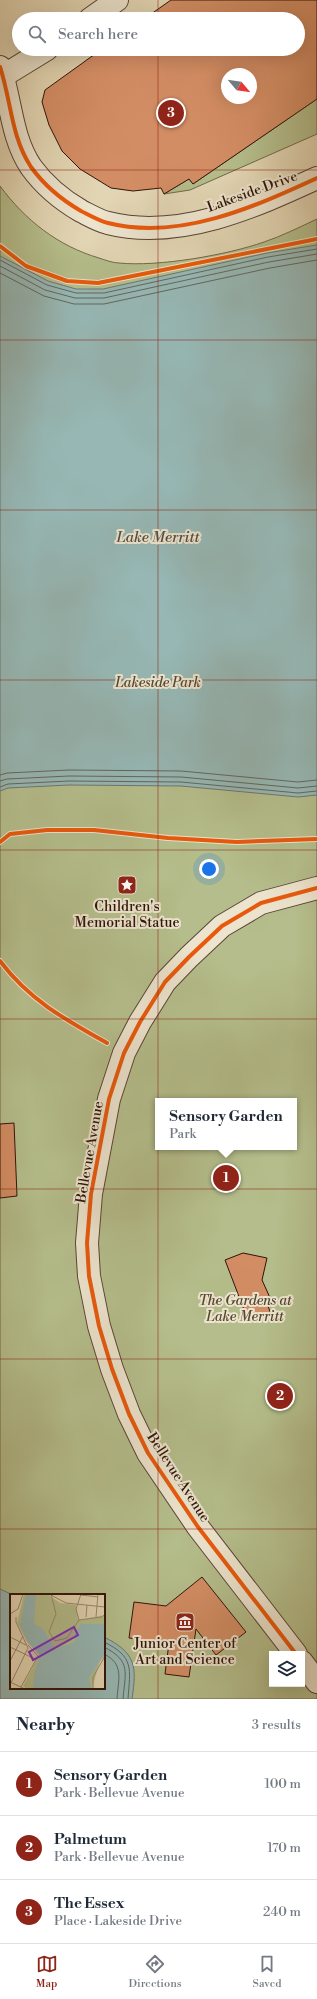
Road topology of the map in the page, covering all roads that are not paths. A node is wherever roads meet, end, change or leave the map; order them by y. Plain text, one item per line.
1 (116, 0) edge
2 (100, 12) edge
3 (33, 56) edge
4 (2, 71) edge
5 (317, 178) edge
6 (317, 888) edge
7 (294, 1651) edge
8 (305, 1666) edge
9 (317, 1682) edge

1 - 2 street
3 - 4 street
4 - 5 street, Lakeside Drive
6 - 7 street, Bellevue Avenue
8 - 9 street

